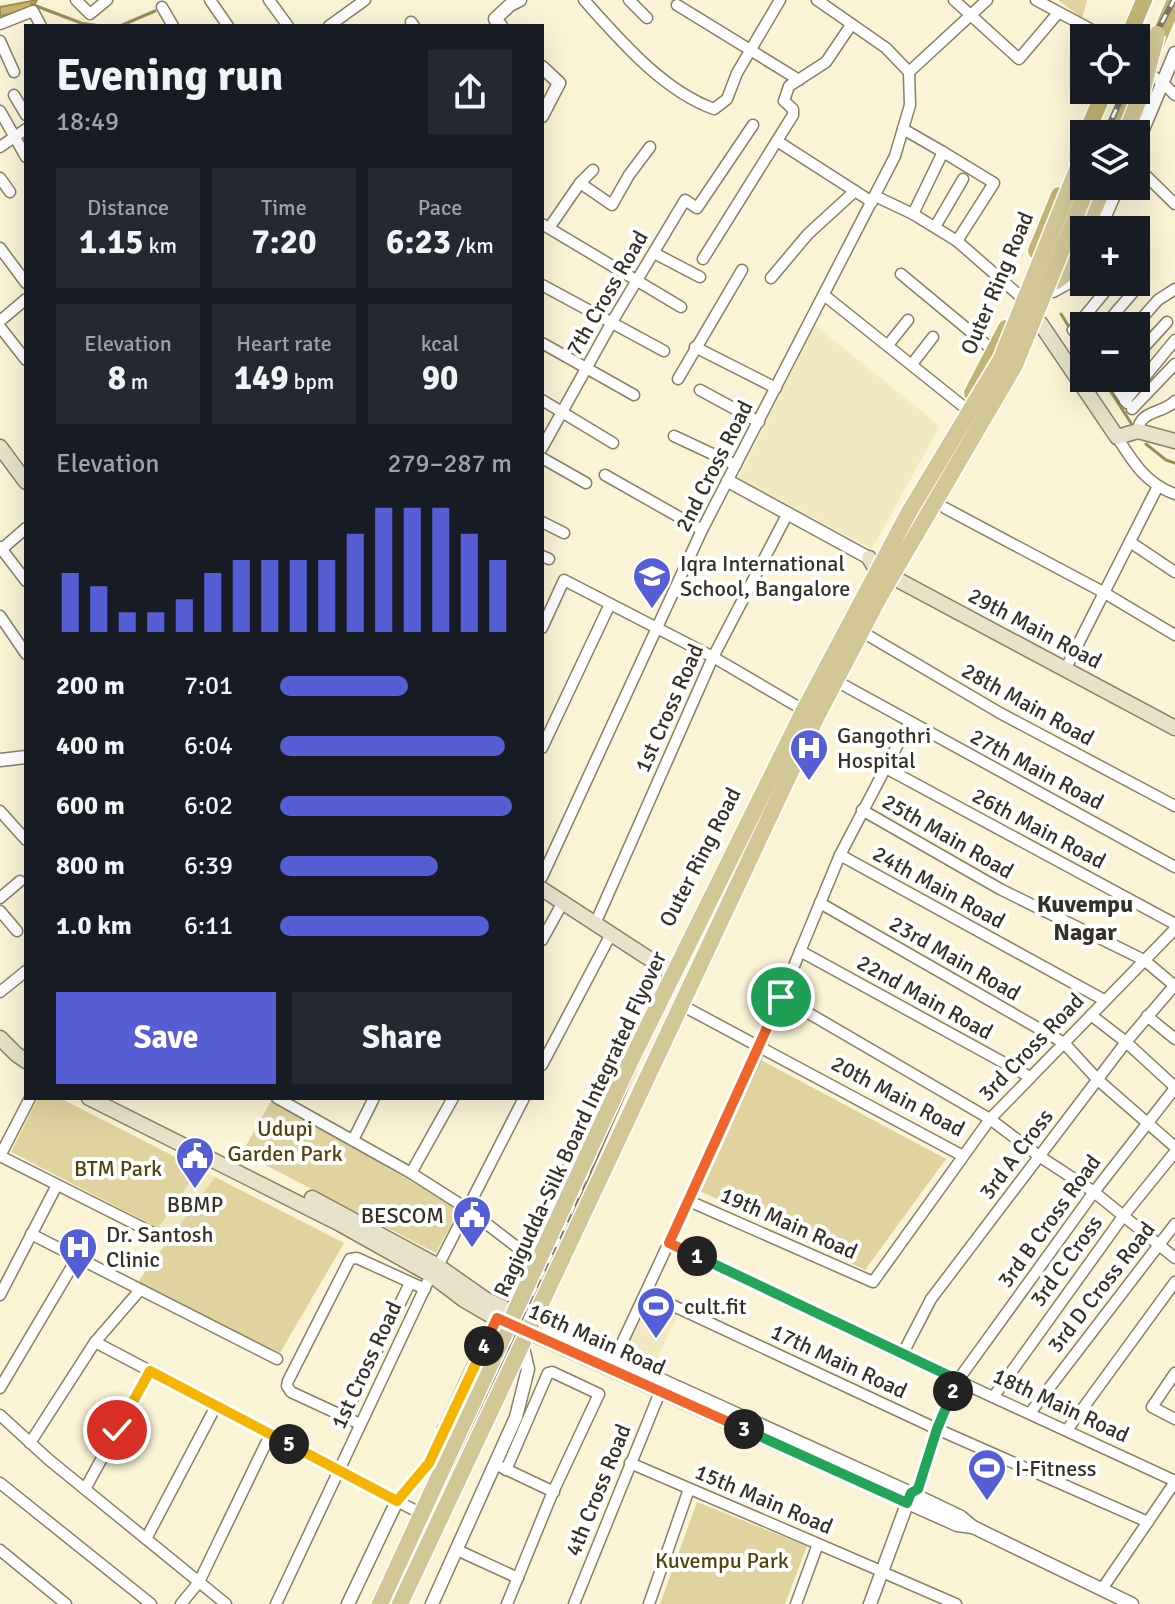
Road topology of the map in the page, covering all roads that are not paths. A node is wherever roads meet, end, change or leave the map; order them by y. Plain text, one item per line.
1 (76, 0) edge
2 (107, 0) edge
3 (210, 0) edge
4 (365, 0) edge
5 (584, 0) edge
6 (629, 0) edge
7 (780, 0) edge
8 (817, 0) edge
9 (954, 0) edge
10 (987, 0) edge
11 (1036, 0) edge
12 (1146, 0) edge
13 (1175, 0) edge
14 (273, 2) edge
15 (512, 2) edge
16 (677, 5) dead end
17 (162, 7) dead end
18 (1058, 13) junction
19 (971, 15) junction
20 (647, 18) dead end
21 (0, 24) edge
22 (40, 24) edge
23 (172, 24) edge
24 (227, 24) edge
25 (287, 24) edge
26 (332, 24) edge
27 (493, 24) edge
28 (1080, 24) edge
29 (1136, 24) edge
30 (851, 25) junction
31 (1157, 34) junction
32 (0, 41) edge
33 (751, 51) junction
34 (1150, 51) edge
35 (1175, 53) edge
36 (1150, 54) edge
37 (544, 69) edge
38 (14, 72) dead end
39 (909, 72) junction
40 (1150, 78) edge
41 (799, 80) junction
42 (1163, 83) junction
43 (14, 95) dead end
44 (1175, 95) edge
45 (0, 111) edge
46 (24, 112) edge
47 (544, 112) edge
48 (1131, 120) edge
49 (1147, 120) edge
50 (753, 125) dead end
51 (903, 129) junction
52 (24, 130) edge
53 (15, 137) junction
54 (777, 141) junction
55 (0, 147) edge
56 (650, 147) dead end
57 (943, 152) junction
58 (24, 153) edge
59 (593, 170) dead end
60 (1070, 172) edge
61 (0, 178) edge
62 (963, 179) dead end
63 (1150, 180) edge
64 (580, 183) junction
65 (1070, 187) edge
66 (855, 191) junction
67 (10, 192) dead end
68 (873, 199) junction
69 (1085, 200) edge
70 (1086, 200) edge
71 (1175, 204) edge
72 (913, 214) junction
73 (546, 226) edge
74 (935, 227) junction
75 (957, 241) junction
76 (0, 248) edge
77 (654, 253) junction
78 (703, 259) dead end
79 (1070, 267) edge
80 (742, 270) dead end
81 (901, 274) dead end
82 (700, 277) dead end
83 (771, 278) dead end
84 (24, 280) edge
85 (636, 281) junction
86 (1070, 281) edge
87 (544, 286) edge
88 (1054, 286) junction
89 (1175, 289) edge
90 (1150, 292) edge
91 (824, 295) junction
92 (1020, 296) junction
93 (1101, 296) edge
94 (1127, 296) edge
95 (1158, 300) junction
96 (24, 301) edge
97 (681, 307) dead end
98 (1088, 312) edge
99 (1115, 312) edge
100 (1147, 312) edge
101 (908, 320) dead end
102 (612, 322) junction
103 (1167, 322) dead end
104 (1040, 323) junction
105 (0, 324) edge
106 (933, 337) dead end
107 (1175, 340) edge
108 (1150, 341) edge
109 (544, 344) edge
110 (888, 345) junction
111 (695, 347) junction
112 (664, 351) dead end
113 (995, 352) junction
114 (24, 357) edge
115 (912, 364) junction
116 (1175, 364) edge
117 (587, 367) junction
118 (678, 379) dead end
119 (776, 388) junction
120 (700, 390) dead end
121 (1120, 392) edge
122 (634, 395) dead end
123 (544, 401) edge
124 (1175, 401) edge
125 (1128, 405) junction
126 (964, 407) junction
127 (561, 413) junction
128 (1171, 413) edge
129 (759, 422) junction
130 (1140, 425) junction
131 (674, 436) dead end
132 (1117, 437) junction
133 (610, 441) dead end
134 (1175, 441) edge
135 (544, 444) edge
136 (0, 447) edge
137 (544, 459) edge
138 (736, 465) junction
139 (605, 475) dead end
140 (24, 479) edge
141 (728, 481) junction
142 (586, 483) dead end
143 (1157, 488) junction
144 (1175, 494) edge
145 (945, 508) dead end
146 (788, 513) junction
147 (544, 523) edge
148 (24, 530) edge
149 (702, 530) junction
150 (564, 533) dead end
151 (1130, 542) junction
152 (1, 548) edge
153 (874, 561) junction
154 (1175, 572) edge
155 (897, 574) junction
156 (24, 578) edge
157 (1103, 592) junction
158 (544, 595) edge
159 (555, 601) junction
160 (610, 604) junction
161 (1, 618) edge
162 (544, 624) edge
163 (657, 628) junction
164 (864, 633) junction
165 (1175, 635) edge
166 (24, 651) edge
167 (713, 657) junction
168 (1069, 662) junction
169 (838, 682) junction
170 (800, 708) junction
171 (1175, 717) edge
172 (909, 723) junction
173 (1175, 728) edge
174 (544, 744) edge
175 (24, 757) edge
176 (1, 759) edge
177 (884, 767) junction
178 (1175, 806) edge
179 (862, 810) junction
180 (0, 811) edge
181 (24, 838) edge
182 (840, 855) junction
183 (1175, 867) edge
184 (544, 873) edge
185 (20, 881) dead end
186 (544, 890) edge
187 (0, 898) edge
188 (563, 902) junction
189 (820, 903) junction
190 (0, 911) edge
191 (595, 924) junction
192 (1175, 927) edge
193 (17, 931) dead end
194 (611, 934) junction
195 (544, 936) edge
196 (800, 951) junction
197 (1144, 960) junction
198 (668, 971) junction
199 (24, 973) edge
200 (1175, 986) edge
201 (0, 992) edge
202 (781, 997) junction
203 (1104, 1000) junction
204 (685, 1007) junction
205 (1091, 1015) junction
206 (1147, 1016) junction
207 (0, 1038) edge
208 (1175, 1039) edge
209 (1126, 1042) junction
210 (1064, 1043) junction
211 (760, 1048) junction
212 (24, 1059) edge
213 (544, 1061) edge
214 (1030, 1077) junction
215 (1098, 1080) junction
216 (1175, 1088) edge
217 (29, 1100) edge
218 (93, 1100) edge
219 (112, 1100) edge
220 (282, 1100) edge
221 (373, 1100) edge
222 (452, 1100) edge
223 (523, 1100) edge
224 (990, 1119) junction
225 (1148, 1122) junction
226 (4, 1139) edge
227 (353, 1140) junction
228 (1175, 1150) edge
229 (0, 1156) edge
230 (963, 1156) junction
231 (1039, 1156) junction
232 (411, 1173) junction
233 (57, 1185) junction
234 (1094, 1192) junction
235 (689, 1201) junction
236 (466, 1208) junction
237 (1124, 1215) junction
238 (1175, 1224) edge
239 (31, 1234) junction
240 (159, 1236) dead end
241 (669, 1243) junction
242 (1159, 1243) junction
243 (77, 1258) junction
244 (1175, 1258) edge
245 (535, 1261) junction
246 (431, 1276) junction
247 (873, 1282) joint
248 (1175, 1282) edge
249 (410, 1283) junction
250 (140, 1290) junction
251 (646, 1293) junction
252 (0, 1295) edge
253 (505, 1318) junction
254 (535, 1330) junction
255 (95, 1342) junction
256 (524, 1352) junction
257 (902, 1355) junction
258 (277, 1359) dead end
259 (614, 1360) junction
260 (150, 1371) junction
261 (1175, 1373) edge
262 (958, 1380) junction
263 (0, 1388) edge
264 (660, 1392) junction
265 (994, 1396) junction
266 (216, 1406) junction
267 (1030, 1413) junction
268 (0, 1415) edge
269 (341, 1415) junction
270 (1175, 1419) edge
271 (360, 1424) junction
272 (937, 1429) junction
273 (1067, 1430) junction
274 (448, 1431) junction
275 (270, 1435) junction
276 (30, 1443) junction
277 (630, 1463) junction
278 (501, 1467) junction
279 (338, 1470) junction
280 (1175, 1481) edge
281 (0, 1483) edge
282 (85, 1489) junction
283 (689, 1489) junction
284 (552, 1496) junction
285 (913, 1497) junction
286 (397, 1501) junction
287 (416, 1511) junction
288 (1148, 1522) junction
289 (146, 1539) junction
290 (818, 1544) junction
291 (0, 1550) edge
292 (457, 1550) junction
293 (885, 1573) junction
294 (518, 1578) junction
295 (199, 1582) junction
296 (1102, 1589) junction
297 (66, 1604) edge
298 (151, 1604) edge
299 (181, 1604) edge
300 (226, 1604) edge
301 (276, 1604) edge
302 (348, 1604) edge
303 (373, 1604) edge
304 (380, 1604) edge
305 (402, 1604) edge
306 (432, 1604) edge
307 (507, 1604) edge
308 (574, 1604) edge
309 (649, 1604) edge
310 (796, 1604) edge
311 (870, 1604) edge
312 (877, 1604) edge
313 (956, 1604) edge
314 (1132, 1604) edge

1 - 2 street
3 - 24 street
4 - 26 street
5 - 33 street
6 - 20 street
7 - 33 street
8 - 30 street
9 - 19 street
10 - 19 street
11 - 18 street
12 - 29 highway
13 - 31 main road
13 - 36 highway
14 - 25 street
15 - 27 street
16 - 33 street
17 - 23 street
18 - 19 street
18 - 28 street
19 - 39 street
21 - 22 street
30 - 39 street
30 - 41 street
31 - 34 main road, bridge
31 - 48 main road, bridge
32 - 38 street
33 - 41 street
35 - 42 street
37 - 47 street
39 - 51 street, 2nd Cross Road
40 - 42 street
41 - 54 street
42 - 44 street
42 - 49 street
43 - 46 street
45 - 53 street
50 - 77 street, 7th Cross Road
51 - 57 street
51 - 68 street, 2nd Cross Road
52 - 53 street
53 - 55 street
53 - 58 street
54 - 66 street
54 - 78 street
56 - 64 street
57 - 72 street
57 - 75 street
59 - 64 street
60 - 92 highway, Outer Ring Road
61 - 67 street
62 - 74 street
63 - 71 street
64 - 73 street
65 - 304 main road, Ragigudda-Silk Board Integrated Flyover, bridge
66 - 68 street
66 - 83 street
68 - 72 street
68 - 91 street, 2nd Cross Road
69 - 305 main road, bridge
70 - 88 highway
72 - 74 street
73 - 85 street
74 - 75 street
75 - 92 street
76 - 84 street
77 - 82 street
77 - 85 street, 7th Cross Road
79 - 88 main road
80 - 111 street
81 - 113 street
85 - 97 street
85 - 102 street, 7th Cross Road
86 - 88 street
87 - 102 street
88 - 104 highway
89 - 95 street
90 - 95 street
91 - 110 street
91 - 119 street, 2nd Cross Road
92 - 113 highway, Outer Ring Road
93 - 98 street
94 - 99 street
95 - 100 street
96 - 105 street
101 - 110 street
102 - 112 street
102 - 117 street, 7th Cross Road
103 - 108 street
104 - 132 main road
104 - 155 highway
105 - 114 street
106 - 115 street
107 - 125 street
109 - 117 street
110 - 115 street
111 - 118 street
111 - 119 street
113 - 126 highway, Outer Ring Road
115 - 126 street
116 - 125 street
117 - 122 street
117 - 127 street, 7th Cross Road
119 - 129 street, 2nd Cross Road
120 - 129 street
121 - 125 street
123 - 127 street
124 - 128 street
125 - 130 street
126 - 153 highway, Outer Ring Road
127 - 133 street
127 - 135 street, 7th Cross Road
128 - 130 street
129 - 138 street, 2nd Cross Road
130 - 132 main road
130 - 134 main road
131 - 138 street
132 - 143 street
136 - 140 main road
137 - 142 street
138 - 141 street, 2nd Cross Road
139 - 149 street
141 - 146 street, 29th Main Road
141 - 149 street, 2nd Cross Road
143 - 144 street
143 - 151 street
145 - 157 street
146 - 153 street, 29th Main Road
146 - 167 street, 1st Cross Road
147 - 150 street
148 - 152 street
149 - 163 street, 2nd Cross Road
151 - 154 street
151 - 157 street
152 - 156 street
153 - 155 main road, 29th Main Road
153 - 170 highway, Outer Ring Road
155 - 164 highway
155 - 168 main road, 29th Main Road
155 - 173 main road, 29th Main Road
157 - 165 street
157 - 168 street
158 - 159 street
159 - 160 street
159 - 162 street
160 - 163 street
160 - 174 street
161 - 166 street
163 - 167 street
163 - 184 street, 2nd Cross Road
164 - 169 highway
164 - 178 street, 28th Main Road
167 - 170 street
167 - 191 street, 1st Cross Road
168 - 171 main road, 29th Main Road
169 - 172 street, 27th Main Road
169 - 204 highway
170 - 198 highway, Outer Ring Road
172 - 177 street
172 - 183 street, 27th Main Road
175 - 176 street
177 - 179 street
177 - 192 street, 26th Main Road
179 - 182 street
179 - 197 street, 25th Main Road
180 - 181 street
182 - 189 street
182 - 203 street, 24th Main Road
185 - 187 street
186 - 188 main road
188 - 191 main road
188 - 195 street
189 - 196 street
189 - 210 street, 23rd Main Road
190 - 193 street
191 - 194 main road
192 - 197 street, 3rd Cross Road
194 - 198 main road
194 - 213 street
196 - 202 street
196 - 214 street, 22nd Main Road
197 - 200 street, 25th Main Road
197 - 203 street, 3rd Cross Road
198 - 245 highway, Outer Ring Road
199 - 201 street
200 - 206 street, 3rd A Cross
202 - 211 street
202 - 224 street
203 - 205 street, 3rd Cross Road
204 - 211 street, 20th Main Road
204 - 254 highway
205 - 209 street
205 - 210 street, 3rd Cross Road
206 - 208 street
206 - 209 street, 3rd A Cross
207 - 212 main road
209 - 215 street, 3rd A Cross
209 - 216 street
210 - 214 street, 3rd Cross Road
210 - 215 street, 23rd Main Road
211 - 230 street, 20th Main Road
211 - 235 street
214 - 224 street, 3rd Cross Road
215 - 225 street, 23rd Main Road
215 - 231 street, 3rd A Cross
216 - 225 street, 3rd B Cross Road
217 - 226 street
218 - 246 main road, 16th Main Road
219 - 246 main road, 16th Main Road
220 - 227 street
221 - 227 street
222 - 232 street
223 - 236 street, 1st Cross Road
224 - 230 street, 3rd Cross Road
224 - 231 street
225 - 228 street, 23rd Main Road
225 - 234 street, 3rd B Cross Road
226 - 229 street
227 - 232 street
228 - 237 street, 3rd C Cross
229 - 233 street
230 - 247 street, 3rd Cross Road
231 - 234 street
231 - 257 street, 3rd A Cross
232 - 236 street
233 - 239 street
233 - 240 street
234 - 237 street
234 - 262 street, 3rd B Cross Road
235 - 241 street
235 - 247 street, 19th Main Road
236 - 245 street
236 - 246 street, 1st Cross Road
237 - 242 street
237 - 265 street, 3rd C Cross
238 - 242 street, 3rd D Cross Road
239 - 243 street
239 - 252 street
241 - 251 street
241 - 257 street, 18th Main Road
242 - 244 street
242 - 267 street, 3rd D Cross Road
243 - 250 street
243 - 263 street
245 - 253 highway, Outer Ring Road
246 - 249 street
246 - 253 main road, 16th Main Road
246 - 271 street, 1st Cross Road
248 - 273 street
249 - 269 street
249 - 269 street
250 - 255 street
250 - 258 street
251 - 259 street
251 - 272 street, 17th Main Road
253 - 254 main road, 16th Main Road
253 - 274 highway, Outer Ring Road
254 - 256 highway
254 - 259 street, 16th Main Road
254 - 264 street, 16th Main Road
255 - 260 street
255 - 276 street
256 - 278 street
256 - 305 highway
257 - 262 street, 18th Main Road
259 - 285 street, 16th Main Road
260 - 266 street
260 - 282 street
261 - 270 street
262 - 265 street, 18th Main Road
262 - 272 street
264 - 277 street, 4th Cross Road
264 - 285 street, 16th Main Road
265 - 267 street, 18th Main Road
266 - 275 street
266 - 289 street
267 - 273 street, 18th Main Road
268 - 276 street
269 - 271 street
271 - 279 street, 1st Cross Road
272 - 285 street
272 - 288 street, 17th Main Road
273 - 280 street, 18th Main Road
274 - 286 street
274 - 287 highway, Outer Ring Road
275 - 279 street
275 - 295 street
276 - 282 street
277 - 283 street, 15th Main Road
277 - 308 street, 4th Cross Road
278 - 284 street
278 - 284 street
278 - 292 street
279 - 286 street
279 - 301 street, 1st Cross Road
280 - 288 street
281 - 298 street
282 - 289 street
283 - 290 street, 15th Main Road
283 - 309 street
284 - 294 street
285 - 293 street
285 - 296 street, 16th Main Road
286 - 287 street
286 - 302 street
287 - 303 highway, Outer Ring Road
288 - 296 street
289 - 295 street
290 - 293 street, 15th Main Road
290 - 310 street
291 - 297 street
292 - 294 street
292 - 306 street
293 - 311 street
293 - 312 street
293 - 313 street, 15th Main Road
294 - 307 street
295 - 299 street
295 - 300 street
296 - 314 street, 16th Main Road

